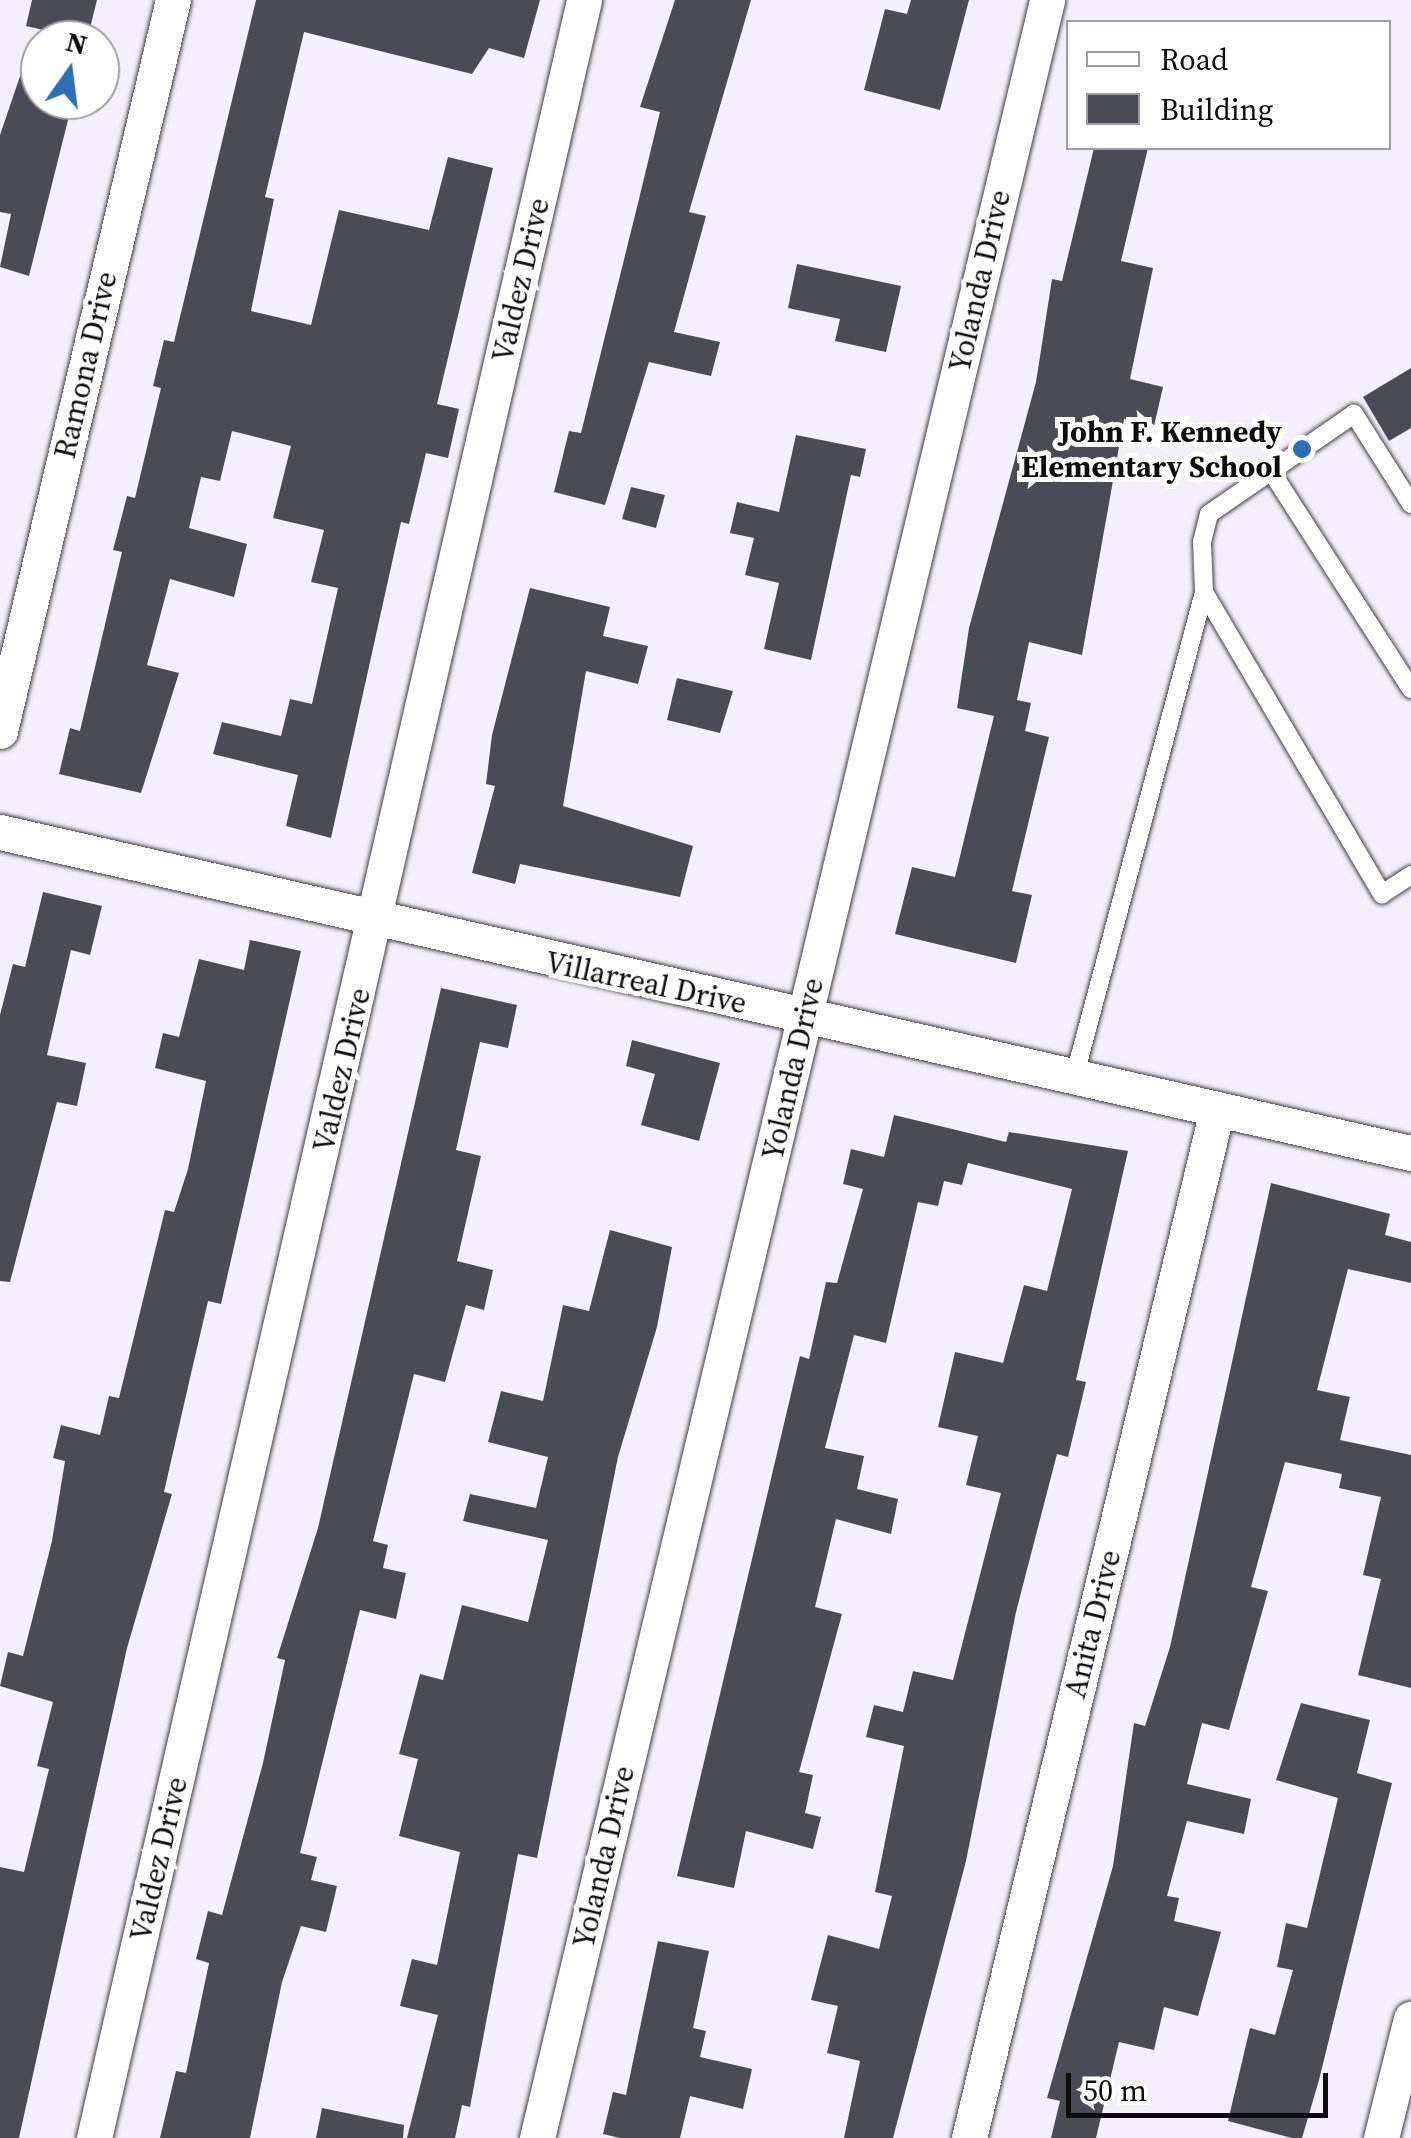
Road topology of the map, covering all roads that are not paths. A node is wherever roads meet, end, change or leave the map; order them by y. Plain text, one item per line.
1 (173, 0) edge
2 (584, 0) edge
3 (1047, 0) edge
4 (1271, 472) junction
5 (1411, 504) edge
6 (1204, 592) junction
7 (1411, 690) edge
8 (0, 731) edge
9 (0, 832) edge
10 (1411, 875) edge
11 (376, 924) junction
12 (805, 1018) junction
13 (1074, 1078) junction
14 (1217, 1110) junction
15 (1411, 1153) edge
16 (1411, 2019) edge
17 (94, 2138) edge
18 (537, 2138) edge
19 (969, 2138) edge
20 (1381, 2138) edge

1 - 8 street, Ramona Drive
2 - 11 street, Valdez Drive
3 - 12 street, Yolanda Drive
4 - 5 lane
4 - 6 lane
4 - 7 lane
6 - 10 lane
6 - 13 lane
9 - 11 street, Villarreal Drive
11 - 12 street, Villarreal Drive
11 - 17 street, Valdez Drive
12 - 13 street, Villarreal Drive
12 - 18 street, Yolanda Drive
13 - 14 street, Villarreal Drive
14 - 15 street, Villarreal Drive
14 - 19 street, Anita Drive
16 - 20 street

